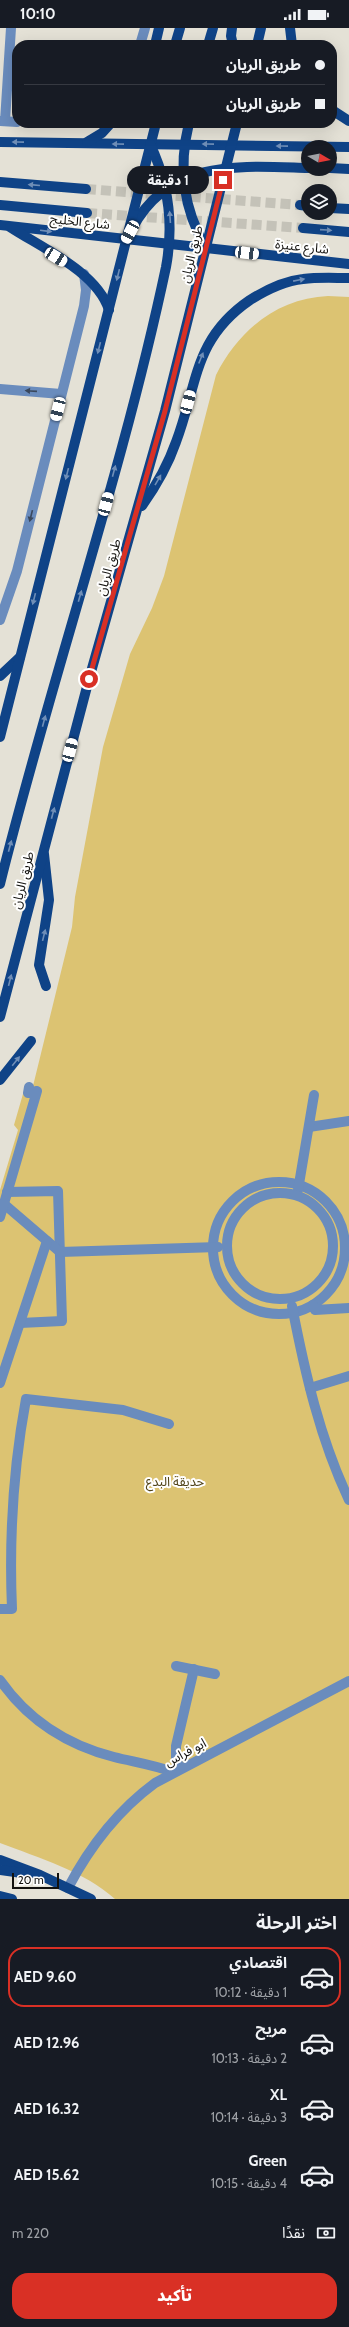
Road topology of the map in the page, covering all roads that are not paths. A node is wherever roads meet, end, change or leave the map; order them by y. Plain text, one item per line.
1 (11, 28) edge
2 (145, 28) edge
3 (159, 28) edge
4 (180, 28) edge
5 (213, 28) edge
6 (232, 28) edge
7 (261, 28) edge
8 (290, 28) edge
9 (141, 40) edge
10 (156, 40) edge
11 (176, 40) edge
12 (209, 40) edge
13 (232, 40) edge
14 (258, 40) edge
15 (291, 40) edge
16 (337, 113) edge
17 (2, 121) edge
18 (349, 121) edge
19 (12, 122) edge
20 (107, 128) edge
21 (155, 128) edge
22 (188, 128) edge
23 (236, 128) edge
24 (0, 142) edge
25 (85, 143) junction
26 (150, 144) junction
27 (184, 144) junction
28 (232, 145) junction
29 (349, 147) edge
30 (227, 167) junction
31 (301, 168) edge
32 (337, 168) edge
33 (349, 169) edge
34 (183, 180) junction
35 (0, 182) edge
36 (86, 189) tunnel mouth
37 (167, 190) junction
38 (0, 205) edge
39 (337, 209) edge
40 (349, 210) edge
41 (87, 213) tunnel mouth
42 (4, 226) edge
43 (304, 228) tunnel mouth
44 (349, 232) edge
45 (126, 239) junction
46 (170, 244) junction
47 (206, 248) junction
48 (349, 264) edge
49 (84, 274) junction
50 (349, 278) edge
51 (108, 310) junction
52 (0, 389) edge
53 (61, 394) junction
54 (137, 513) junction
55 (0, 620) edge
56 (20, 657) junction
57 (0, 676) edge
58 (0, 737) edge
59 (43, 850) junction
60 (0, 884) edge
61 (46, 986) dead end
62 (0, 1018) edge
63 (31, 1041) dead end
64 (0, 1080) edge
65 (29, 1087) dead end
66 (314, 1095) dead end
67 (349, 1121) edge
68 (309, 1127) junction
69 (299, 1184) junction
70 (7, 1192) junction
71 (297, 1195) junction
72 (4, 1204) junction
73 (0, 1217) edge
74 (47, 1241) junction
75 (333, 1242) junction
76 (347, 1242) edge
77 (212, 1247) junction
78 (226, 1247) junction
79 (60, 1252) junction
80 (291, 1298) junction
81 (313, 1305) junction
82 (349, 1308) edge
83 (294, 1313) junction
84 (20, 1323) junction
85 (349, 1376) edge
86 (0, 1383) edge
87 (310, 1388) junction
88 (169, 1424) dead end
89 (349, 1500) edge
90 (0, 1610) edge
91 (176, 1666) dead end
92 (194, 1669) junction
93 (215, 1674) dead end
94 (0, 1680) edge
95 (349, 1681) edge
96 (177, 1771) junction
97 (0, 1860) edge
98 (0, 1870) edge
99 (40, 1875) junction
100 (68, 1888) junction
101 (0, 1896) edge
102 (12, 1899) edge
103 (91, 1899) edge

1 - 17 street
2 - 9 street
3 - 10 main road
4 - 11 main road
5 - 12 main road
6 - 13 main road
7 - 14 main road
8 - 15 main road
16 - 18 main road
17 - 19 street
20 - 25 main road
21 - 26 main road
22 - 27 main road
23 - 28 main road, طريق الريان
25 -> 24 main road
26 -> 25 main road
26 - 27 main road
26 - 37 main road
26 - 45 main road
28 -> 27 main road
27 - 34 main road
29 -> 28 main road
28 - 30 main road, طريق الريان
30 - 31 main road
30 - 34 main road
30 - 47 main road, طريق الريان
32 - 33 main road
34 - 37 main road
34 - 47 main road
36 -> 35 main road
37 - 45 main road
46 -> 37 main road
38 - 41 main road, شارع الخليج
39 - 40 main road
42 -> 45 main road, شارع الخليج
42 - 49 main road
43 -> 44 main road, شارع عنيزة
45 - 46 main road, شارع الخليج
45 -> 51 main road
46 - 47 main road, شارع الخليج
60 -> 46 main road
47 - 48 main road, شارع عنيزة
47 - 54 main road, طريق الريان
49 - 51 main road
49 - 53 street
54 -> 50 main road
51 -> 56 main road
53 -> 52 street
53 -> 55 street
59 -> 54 main road, طريق الريان
56 - 57 main road
56 - 58 main road
61 -> 59 main road
62 -> 59 main road, طريق الريان
64 -> 63 main road
65 - 70 street
66 - 68 street
67 - 68 street
68 - 69 street
69 - 71 street
69 - 76 street
69 - 77 street
70 - 72 street
70 - 79 street
71 - 75 street
71 - 78 street
72 - 73 street
72 - 74 street
74 - 79 street
74 - 84 street
75 - 76 street
75 - 80 street
76 - 81 street
77 - 78 street
77 - 79 street
77 - 83 street
78 - 80 street
79 - 84 street
80 - 83 street
81 - 82 street
81 - 83 street
83 - 87 street
84 - 86 street
85 - 87 street
87 - 89 street
88 - 90 street
91 - 92 street
92 - 93 street
92 - 96 street
94 - 96 street
95 - 96 street, ابو فراس
96 - 100 street, ابو فراس
97 - 99 main road
98 - 99 main road
99 - 100 main road
100 - 103 main road
101 - 102 main road

